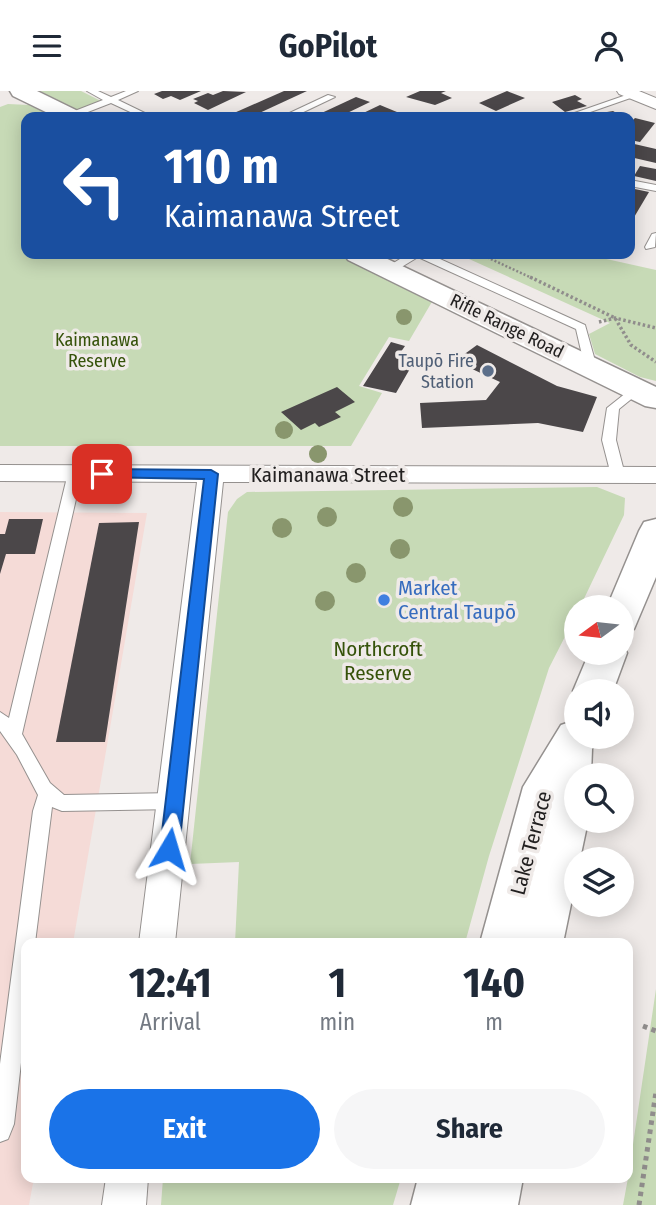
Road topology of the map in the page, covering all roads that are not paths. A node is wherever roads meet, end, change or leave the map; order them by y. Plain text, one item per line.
1 (21, 91) edge
2 (91, 91) edge
3 (134, 91) edge
4 (630, 93) edge
5 (331, 97) dead end
6 (111, 100) junction
7 (656, 104) edge
8 (61, 112) edge
9 (83, 112) edge
10 (137, 112) edge
11 (297, 112) edge
12 (581, 112) edge
13 (635, 184) edge
14 (656, 188) edge
15 (656, 236) edge
16 (650, 247) dead end
17 (368, 259) edge
18 (407, 259) edge
19 (432, 259) edge
20 (391, 269) junction
21 (591, 367) junction
22 (646, 394) edge
23 (0, 473) edge
24 (75, 473) junction
25 (211, 474) junction
26 (618, 475) junction
27 (656, 475) edge
28 (656, 531) edge
29 (631, 595) edge
30 (0, 719) edge
31 (13, 735) junction
32 (570, 749) edge
33 (574, 749) edge
34 (47, 792) junction
35 (175, 801) junction
36 (26, 938) edge
37 (158, 938) edge
38 (505, 938) edge
39 (540, 938) edge
40 (21, 980) edge
41 (0, 1131) edge
42 (126, 1183) edge
43 (446, 1183) edge
44 (447, 1183) edge
45 (495, 1183) edge
46 (124, 1205) edge
47 (439, 1205) edge
48 (447, 1205) edge
49 (490, 1205) edge

1 - 8 main road
2 - 6 lane
3 - 6 lane
4 - 7 street
4 - 12 lane
5 - 11 lane
6 - 9 lane
6 - 10 lane
13 - 14 lane
15 - 16 lane
17 - 20 main road, Rifle Range Road
18 - 20 lane
19 - 21 lane
20 - 21 main road, Rifle Range Road
21 - 22 main road, Rifle Range Road
22 - 26 lane
23 - 24 street, Kaimanawa Street
24 - 25 street, Kaimanawa Street
24 - 31 lane
25 - 26 street, Kaimanawa Street
25 - 35 street
26 - 27 street, Kaimanawa Street
28 - 29 main road
30 - 31 lane
31 - 34 lane
32 - 38 main road, Lake Terrace
33 - 39 main road, Lake Terrace
34 - 35 lane
34 - 36 lane
35 - 37 street
40 - 41 lane
42 - 46 street
43 - 47 main road
44 - 48 street
45 - 49 main road

